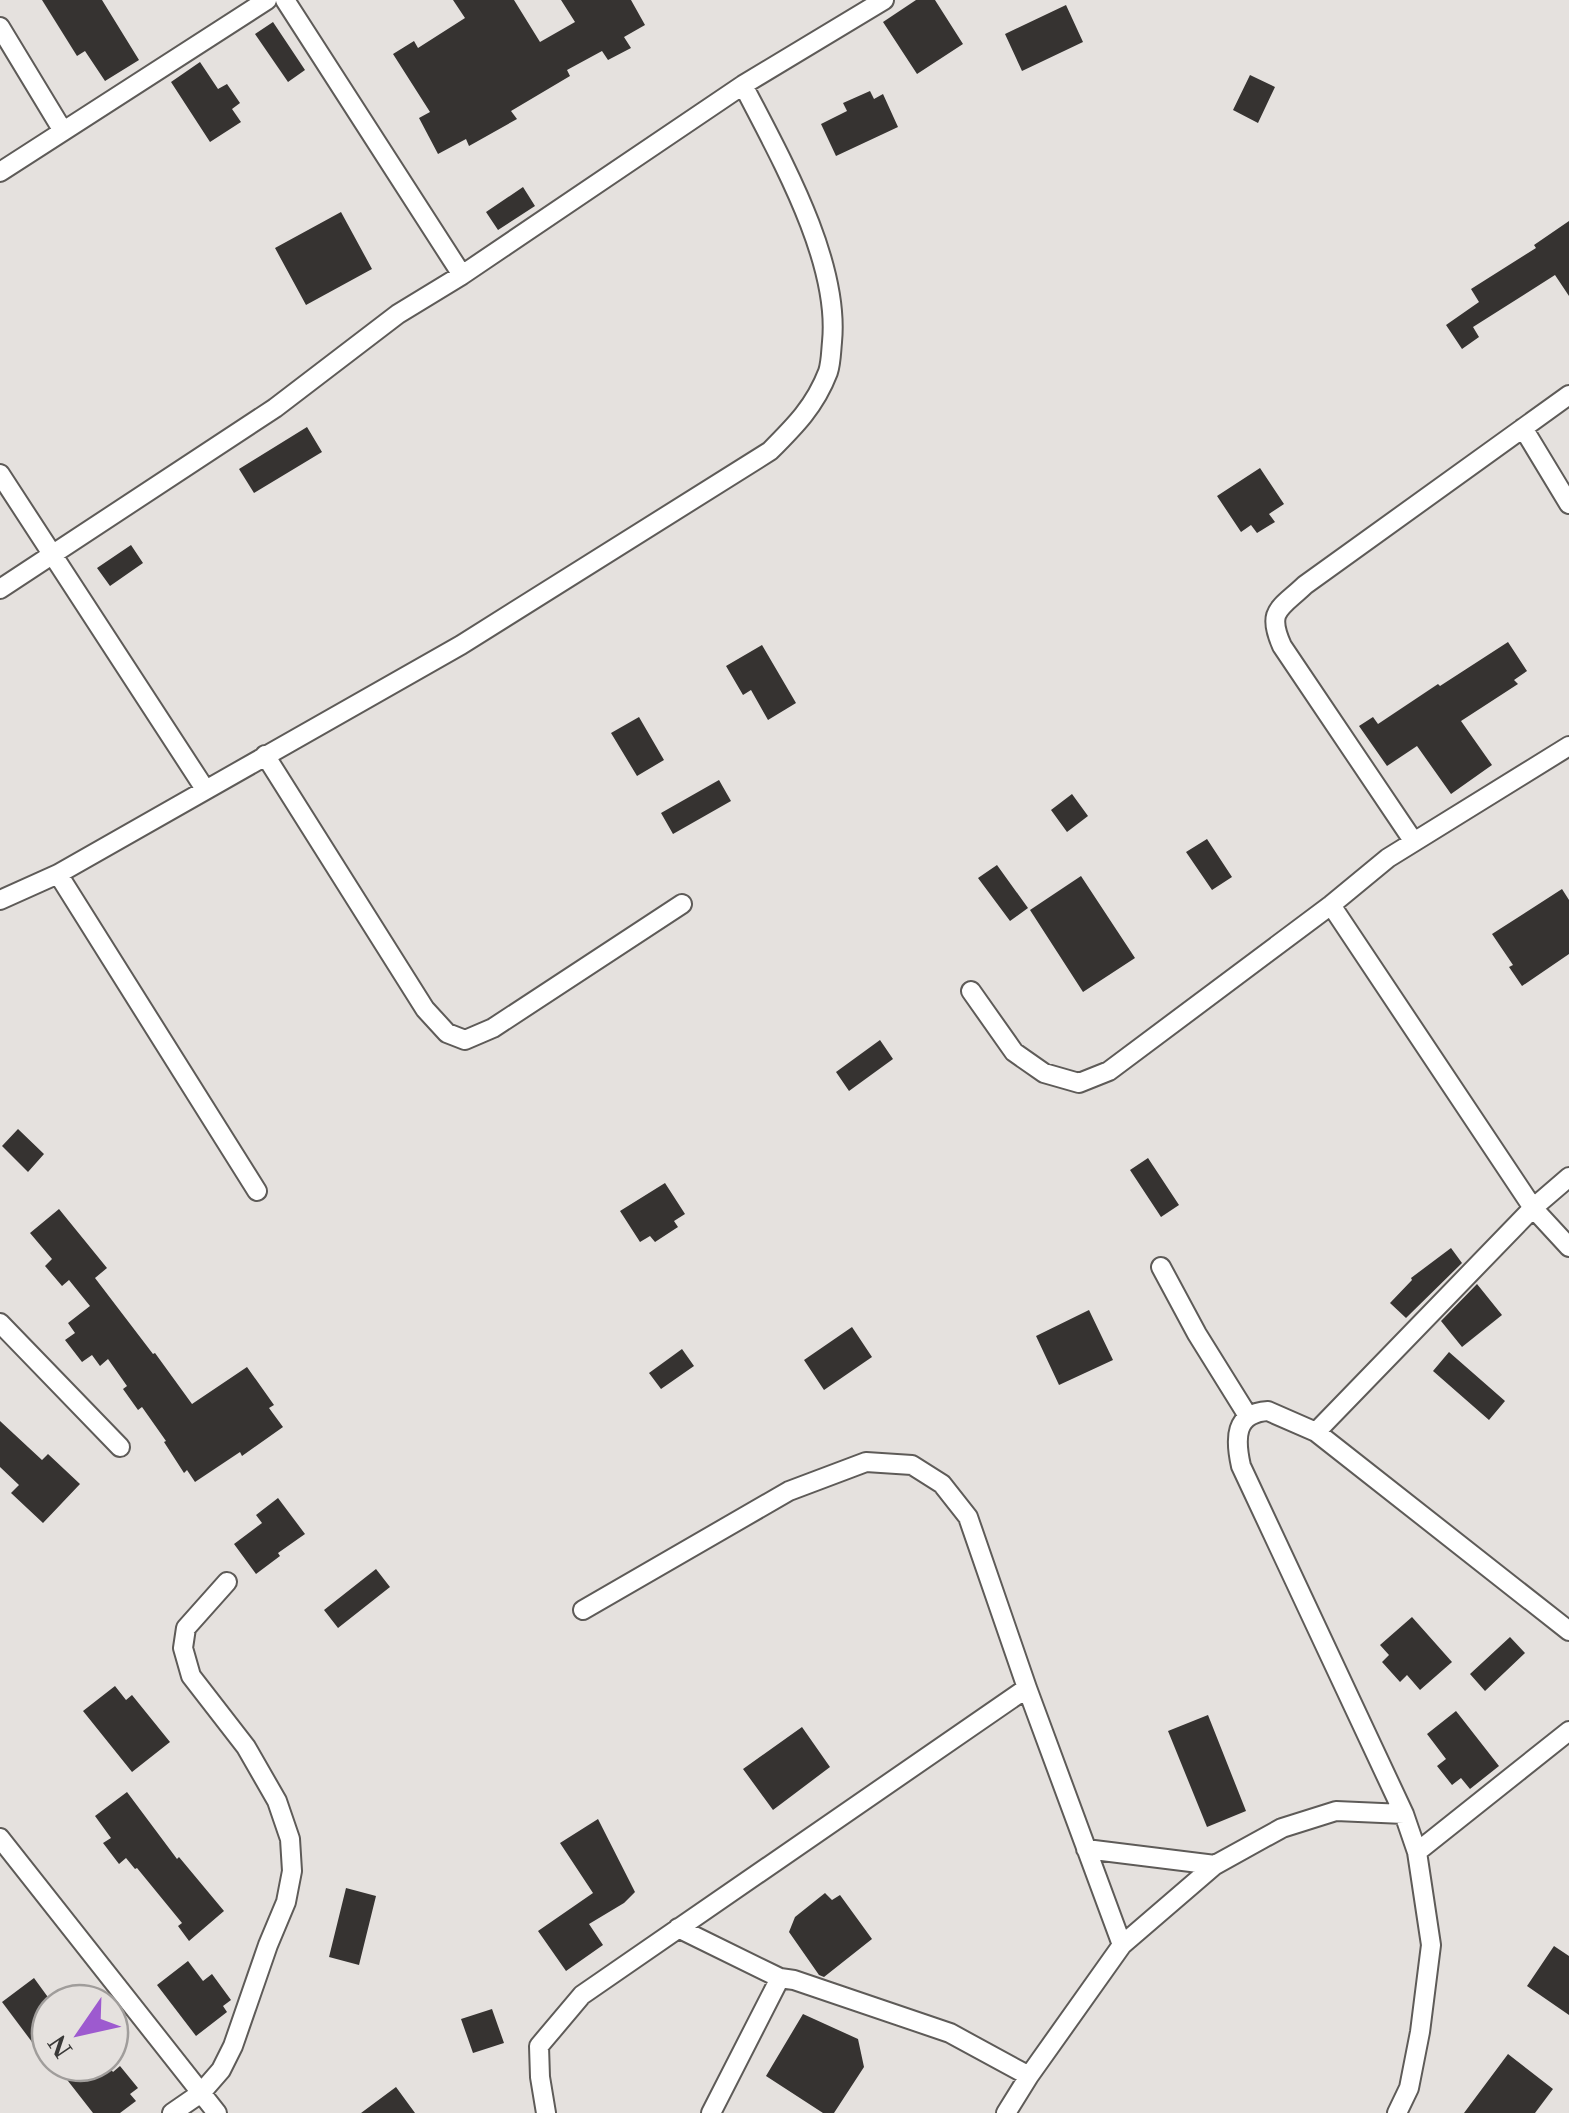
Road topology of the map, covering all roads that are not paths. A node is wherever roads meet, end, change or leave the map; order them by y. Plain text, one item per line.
1 (267, 0) edge
2 (286, 0) edge
3 (884, 0) edge
4 (0, 27) edge
5 (743, 86) junction
6 (63, 131) junction
7 (0, 172) edge
8 (462, 276) junction
9 (1569, 394) edge
10 (1522, 428) junction
11 (0, 474) edge
12 (1569, 504) edge
13 (52, 554) junction
14 (0, 589) edge
15 (1569, 746) edge
16 (265, 756) junction
17 (205, 789) junction
18 (1414, 842) junction
19 (58, 874) junction
20 (0, 900) edge
21 (682, 904) dead end
22 (1331, 905) junction
23 (970, 991) dead end
24 (1569, 1176) edge
25 (257, 1192) dead end
26 (1533, 1208) junction
27 (1569, 1246) edge
28 (1161, 1267) dead end
29 (0, 1323) edge
30 (1248, 1416) junction
31 (1316, 1432) junction
32 (120, 1446) dead end
33 (227, 1582) dead end
34 (583, 1610) dead end
35 (1569, 1631) edge
36 (1028, 1688) junction
37 (1569, 1731) edge
38 (1404, 1814) junction
39 (0, 1838) edge
40 (1086, 1849) junction
41 (1417, 1852) junction
42 (1215, 1866) junction
43 (678, 1928) junction
44 (1122, 1946) junction
45 (780, 1978) junction
46 (1028, 2076) junction
47 (201, 2092) junction
48 (172, 2113) edge
49 (217, 2113) edge
50 (546, 2113) edge
51 (711, 2113) edge
52 (1006, 2113) edge
53 (1397, 2113) edge

1 - 6 street
2 - 8 street
3 - 5 street
4 - 6 street
5 - 8 street
5 - 16 street
6 - 7 street
8 - 13 street
9 - 10 street
10 - 12 street
10 - 18 street
11 - 13 street
13 - 14 street
13 - 17 street
15 - 18 street
16 - 17 street
16 - 21 street
17 - 19 street
18 - 22 street
19 - 20 street
19 - 25 street
22 - 23 street
22 - 26 street
24 - 26 street
26 - 27 street
26 - 31 street
28 - 30 street
29 - 32 street
30 - 31 street
30 - 38 street
31 - 35 street
33 - 47 street
34 - 36 street
36 - 40 street
36 - 43 street
37 - 41 street
38 - 41 street
38 - 42 street
39 - 47 street
40 - 42 street
40 - 44 street
41 - 53 street
42 - 44 street
43 - 45 street
43 - 50 street
44 - 46 street
45 - 46 street
45 - 51 street
46 - 52 street
47 - 48 street
47 - 49 street

